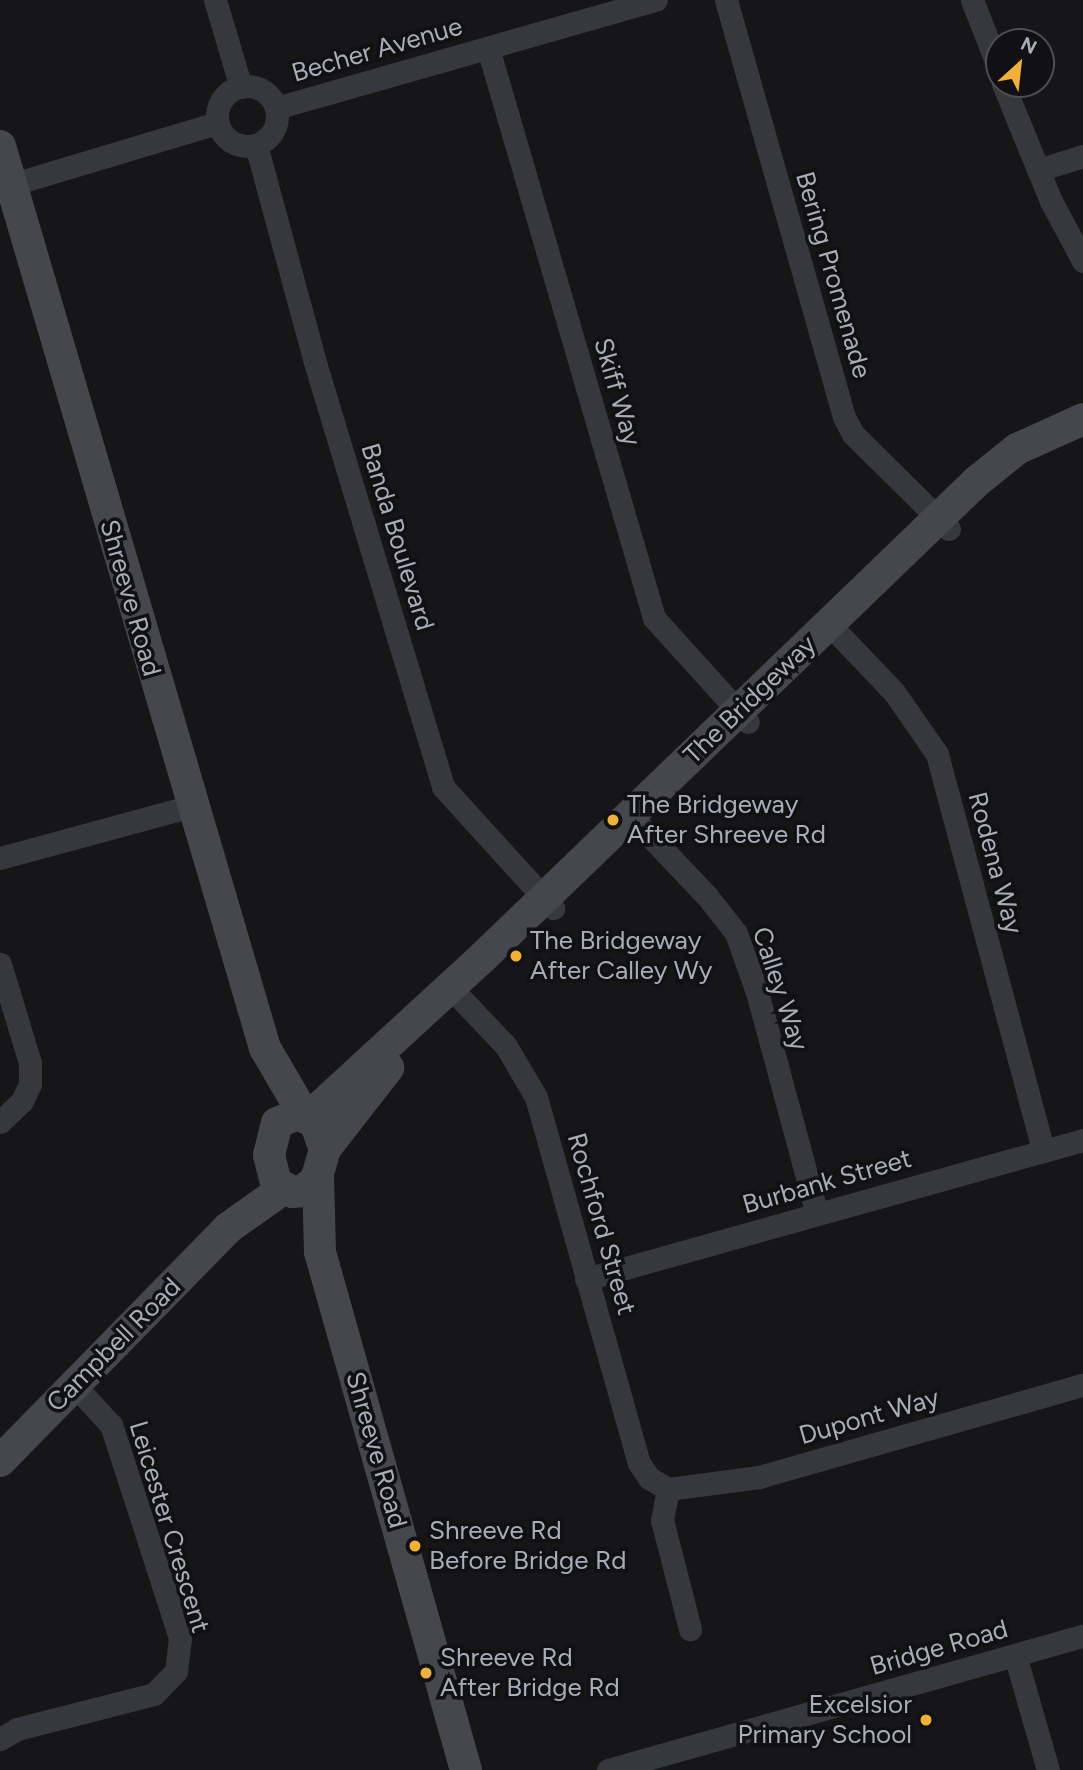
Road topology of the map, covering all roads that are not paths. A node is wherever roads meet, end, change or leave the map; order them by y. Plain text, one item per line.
1 (215, 0) edge
2 (656, 0) edge
3 (726, 0) edge
4 (972, 0) edge
5 (985, 33) edge
6 (488, 48) junction
7 (241, 86) junction
8 (1009, 98) edge
9 (275, 108) junction
10 (217, 123) junction
11 (256, 145) junction
12 (0, 146) edge
13 (1083, 156) edge
14 (1038, 170) junction
15 (10, 184) junction
16 (1083, 261) edge
17 (1083, 419) edge
18 (1083, 436) edge
19 (944, 524) junction
20 (834, 629) junction
21 (743, 716) junction
22 (191, 806) junction
23 (635, 820) junction
24 (0, 859) edge
25 (548, 902) junction
26 (0, 964) edge
27 (455, 993) junction
28 (0, 1122) edge
29 (289, 1128) junction
30 (1083, 1140) edge
31 (1043, 1150) junction
32 (305, 1177) junction
33 (817, 1214) junction
34 (228, 1228) junction
35 (586, 1279) junction
36 (1083, 1385) edge
37 (76, 1387) junction
38 (0, 1461) edge
39 (668, 1489) junction
40 (690, 1629) dead end
41 (1083, 1636) edge
42 (1015, 1655) junction
43 (0, 1739) edge
44 (466, 1770) edge
45 (608, 1770) edge
46 (1048, 1770) edge

1 - 7 street
2 - 6 street, Becher Avenue
3 - 19 street, Bering Promenade
4 - 5 street
6 - 9 street, Becher Avenue
6 - 21 street, Skiff Way
7 - 9 street
7 - 10 street
8 - 14 street
9 - 11 street
10 - 11 street
10 - 15 street
11 - 25 street, Banda Boulevard
12 - 15 street, Shreeve Road
13 - 14 street
14 - 16 street
15 - 22 street, Shreeve Road
17 - 19 street, The Bridgeway
18 - 19 street, The Bridgeway
19 - 20 street, The Bridgeway
20 - 21 street, The Bridgeway
20 - 31 street, Rodena Way
21 - 23 street, The Bridgeway
22 - 24 street
22 - 29 street, Shreeve Road
23 - 25 street, The Bridgeway
23 - 33 street, Calley Way
25 - 27 street, The Bridgeway
26 - 28 street
27 - 29 street, The Bridgeway
27 - 32 street, The Bridgeway
27 - 35 street, Rochford Street
29 - 32 street, Shreeve Road
29 - 32 street, Shreeve Road
29 - 34 street, Campbell Road
30 - 31 street, Burbank Street
31 - 33 street, Burbank Street
32 - 34 street, Campbell Road
32 - 44 street, Shreeve Road
33 - 35 street, Burbank Street
34 - 37 street, Campbell Road
35 - 39 street, Rochford Street
36 - 39 street, Dupont Way
37 - 38 street, Campbell Road
37 - 43 street, Leicester Crescent
39 - 40 street
41 - 42 street, Bridge Road
42 - 45 street, Bridge Road
42 - 46 street

